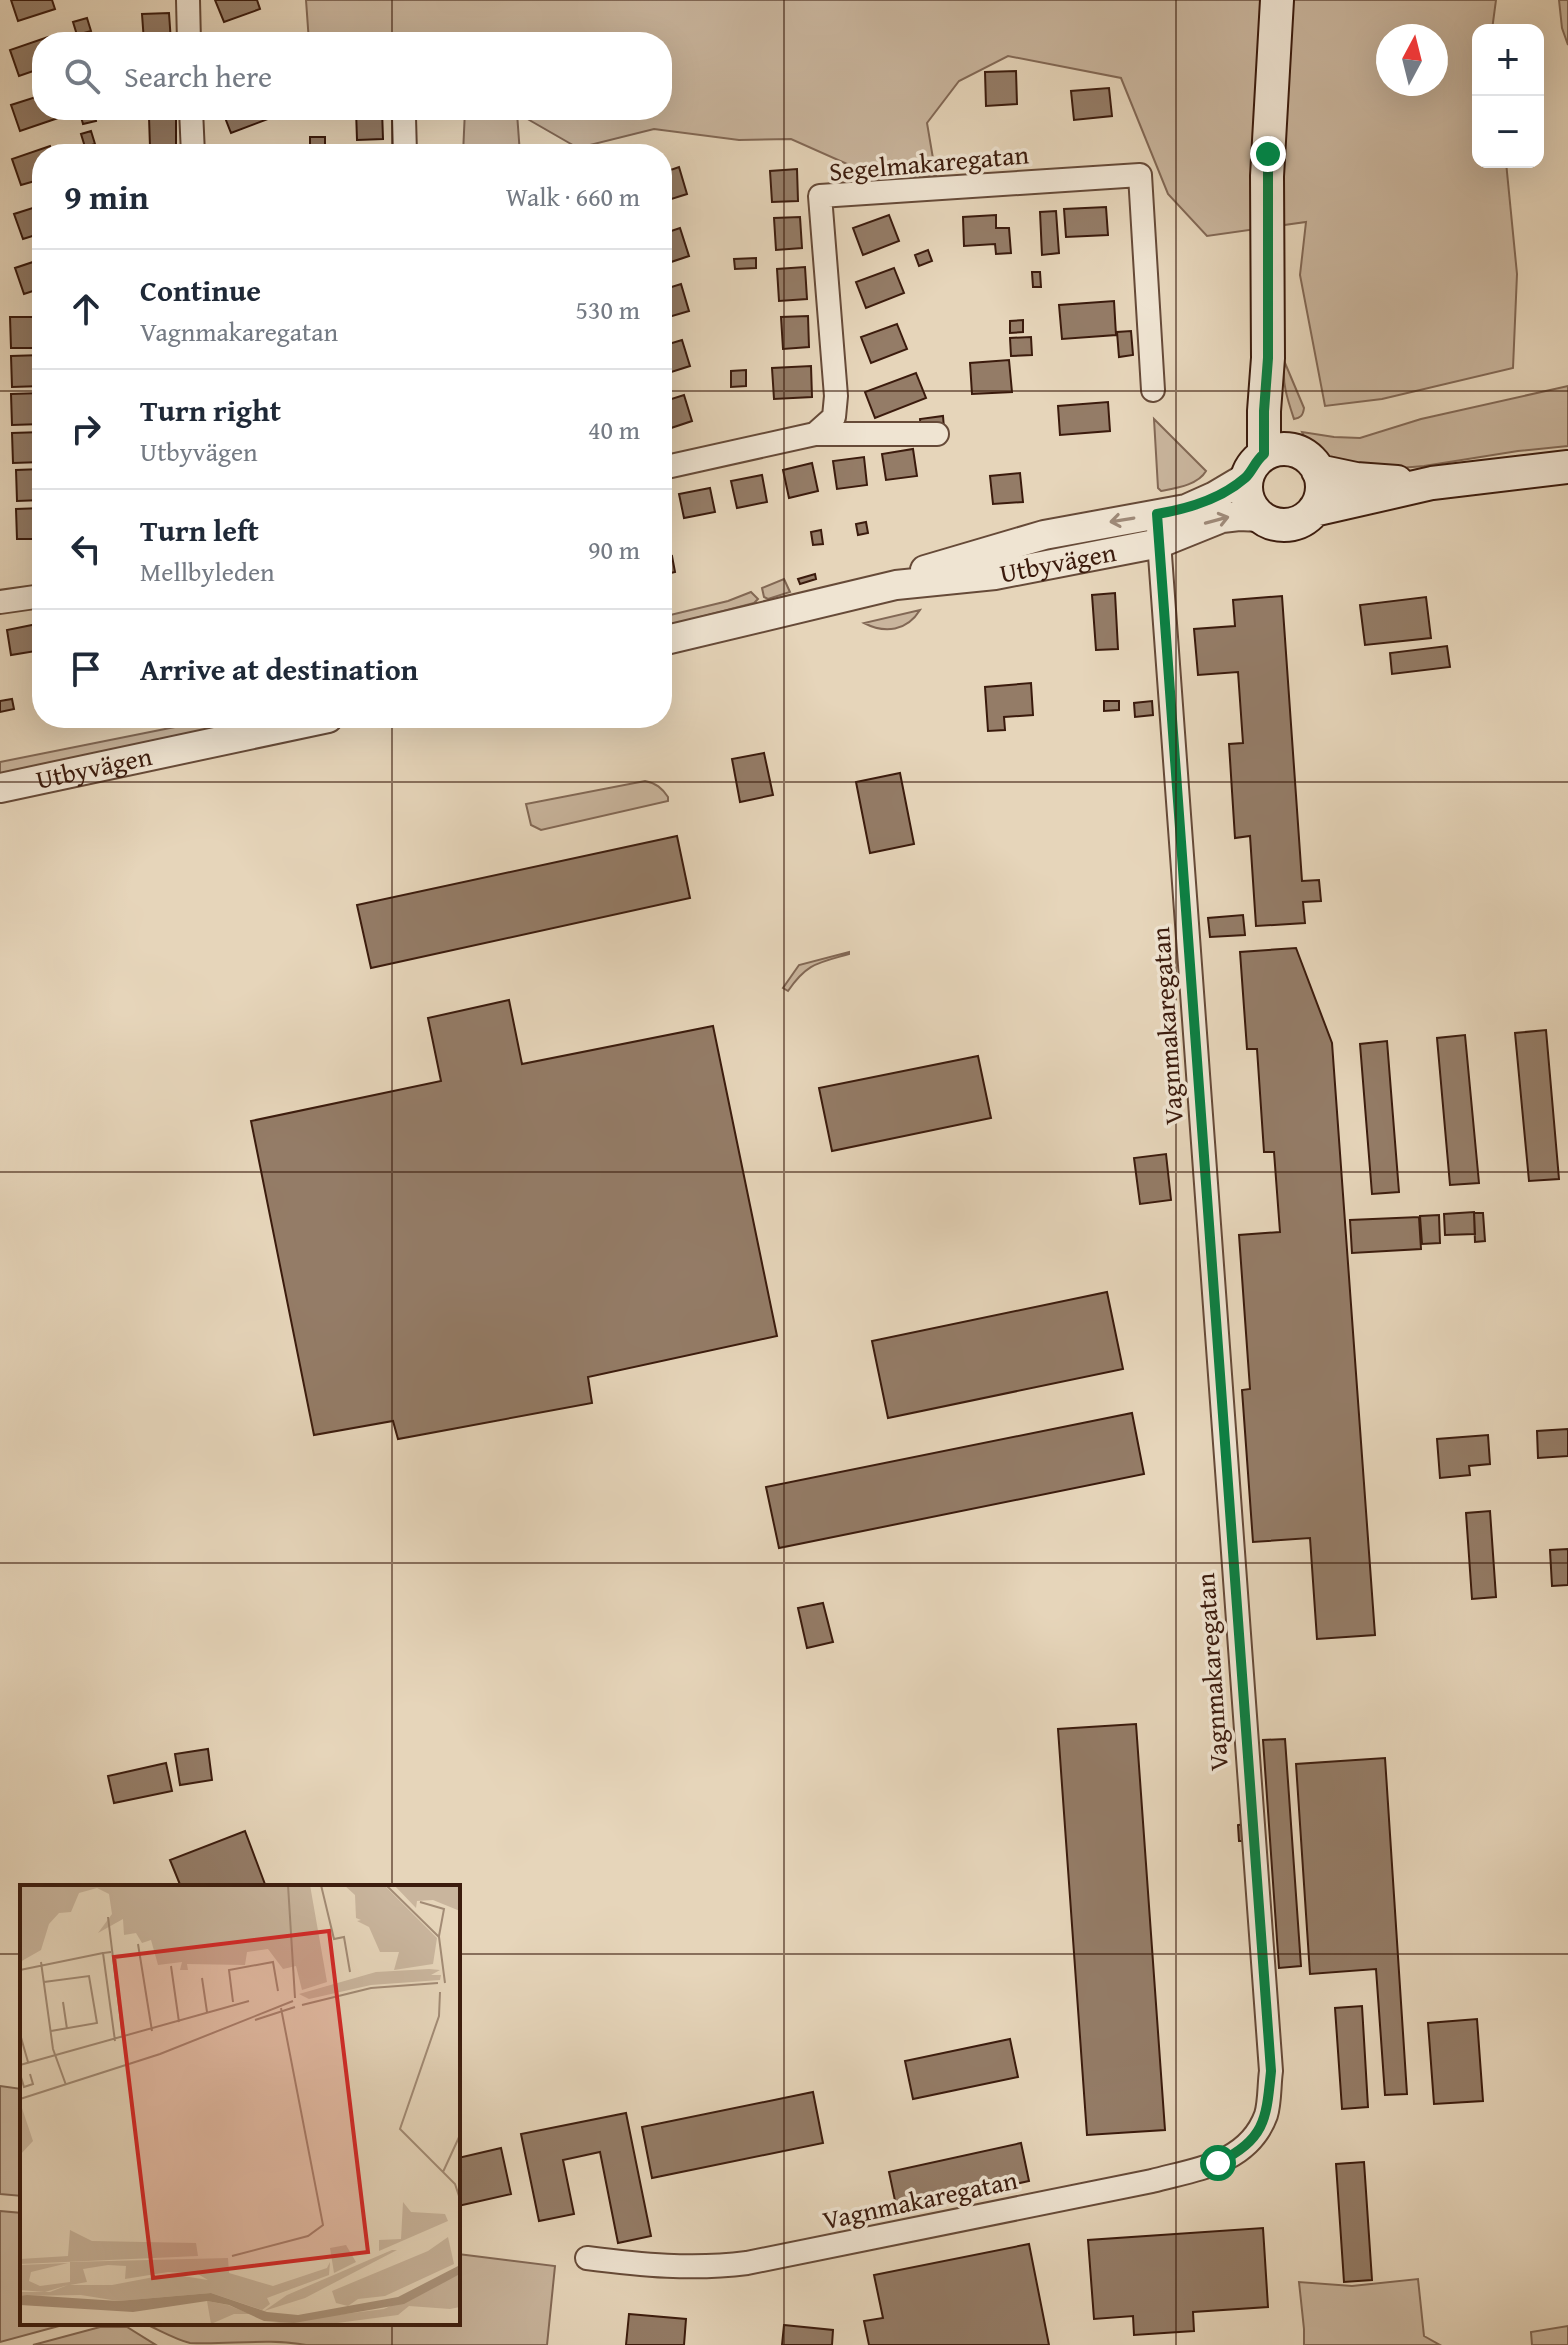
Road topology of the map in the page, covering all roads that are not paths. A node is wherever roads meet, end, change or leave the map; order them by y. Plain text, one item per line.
1 (188, 0) edge
2 (1277, 0) edge
3 (189, 32) edge
4 (191, 120) edge
5 (404, 120) edge
6 (193, 144) edge
7 (405, 144) edge
8 (1153, 390) dead end
9 (815, 434) junction
10 (937, 434) dead end
11 (1268, 460) junction
12 (672, 466) edge
13 (1568, 467) edge
14 (1318, 471) junction
15 (1432, 483) junction
16 (1314, 510) junction
17 (1157, 514) junction
18 (1261, 517) junction
19 (1160, 543) junction
20 (896, 585) junction
21 (32, 597) edge
22 (0, 602) edge
23 (672, 639) edge
24 (281, 728) edge
25 (0, 788) edge
26 (587, 2258) dead end

1 - 3 street
2 - 11 main road
4 - 6 street
5 - 7 street
8 - 9 street, Segelmakaregatan
9 - 10 street
9 - 12 street
11 - 14 main road, Utbyvägen
11 - 17 street, Utbyvägen
11 - 18 main road
13 - 15 main road, Utbyvägen
14 - 15 main road, Utbyvägen
14 - 16 main road
15 - 16 main road, Utbyvägen
16 - 18 main road, Utbyvägen
17 - 19 street, Vagnmakaregatan
17 -> 20 street, Utbyvägen
19 -> 18 street, Utbyvägen
19 - 20 street, Utbyvägen
19 - 26 street, Vagnmakaregatan
20 - 23 street, Utbyvägen
21 - 22 street
24 - 25 street, Utbyvägen

